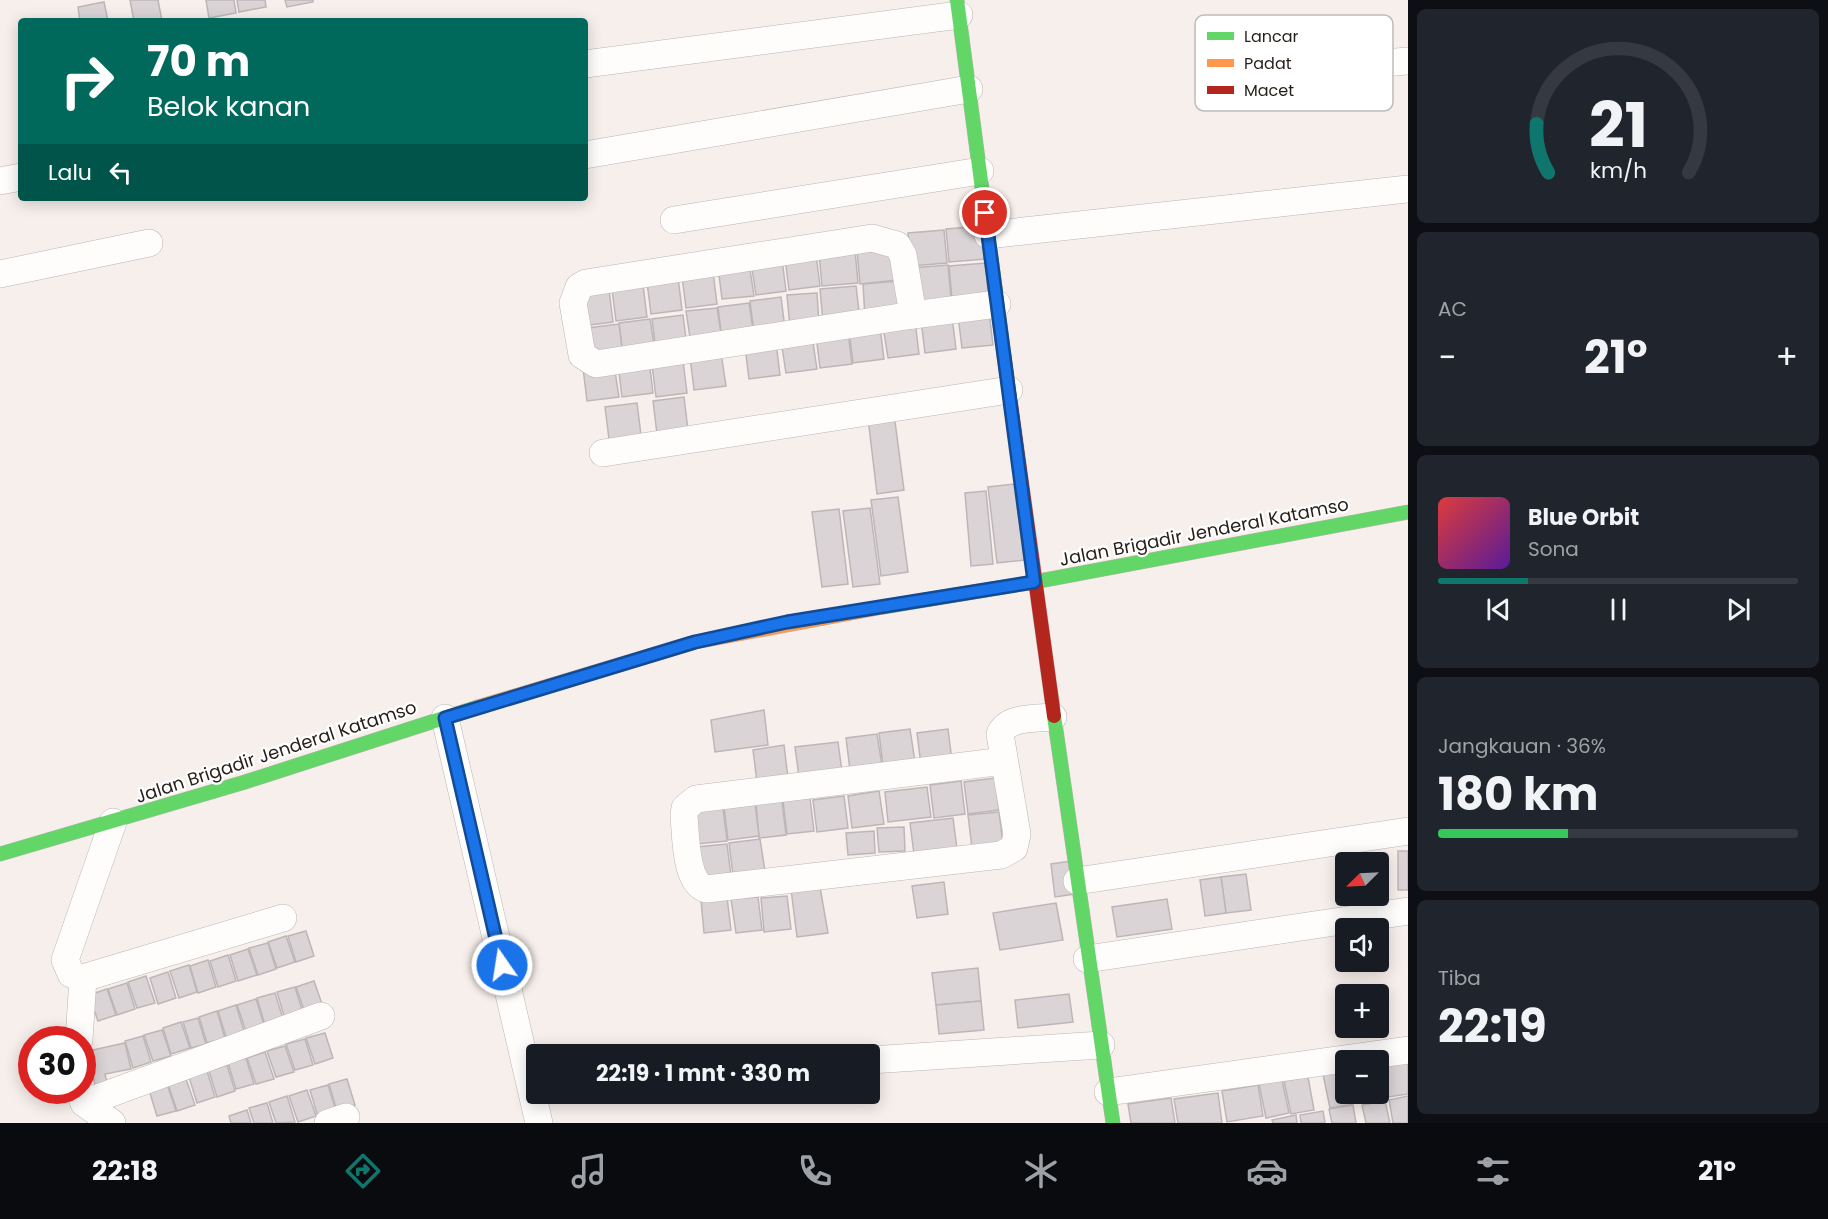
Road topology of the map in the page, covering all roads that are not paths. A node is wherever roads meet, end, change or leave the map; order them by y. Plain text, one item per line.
1 (958, 7) edge
2 (1408, 61) edge
3 (1393, 62) edge
4 (588, 64) edge
5 (969, 89) junction
6 (588, 155) edge
7 (980, 171) junction
8 (18, 178) edge
9 (0, 181) edge
10 (1408, 189) edge
11 (674, 220) dead end
12 (988, 235) junction
13 (148, 243) dead end
14 (0, 274) edge
15 (997, 304) junction
16 (914, 315) junction
17 (1009, 390) junction
18 (603, 453) dead end
19 (1408, 512) edge
20 (1034, 582) junction
21 (1053, 717) junction
22 (445, 718) junction
23 (1004, 761) junction
24 (113, 822) junction
25 (1408, 831) edge
26 (0, 854) edge
27 (1077, 881) junction
28 (1408, 911) edge
29 (283, 918) dead end
30 (1088, 959) junction
31 (83, 978) junction
32 (321, 1016) dead end
33 (80, 1026) edge
34 (1101, 1045) junction
35 (1408, 1050) edge
36 (880, 1059) edge
37 (96, 1092) edge
38 (1108, 1092) junction
39 (90, 1104) edge
40 (112, 1123) edge
41 (539, 1123) edge
42 (1113, 1123) edge

1 - 4 street
1 - 5 main road
2 - 3 street
5 - 6 street
5 - 7 main road
7 - 11 street
7 - 12 main road
8 - 9 street
10 - 12 street
12 - 15 main road
13 - 14 street
15 - 16 street
15 - 17 main road
16 - 16 street
17 - 18 street
17 - 20 main road
19 - 20 main road, Jalan Brigadir Jenderal Katamso
20 - 21 main road
20 - 22 main road, Jalan Brigadir Jenderal Katamso
21 - 23 street
21 - 27 main road
22 - 24 main road, Jalan Brigadir Jenderal Katamso
22 - 41 street
23 - 23 street
24 - 26 main road, Jalan Brigadir Jenderal Katamso
24 - 31 street
25 - 27 street
27 - 30 main road
28 - 30 street
29 - 31 street
30 - 34 main road
31 - 33 street
32 - 37 street
34 - 36 street
34 - 38 main road
35 - 38 street
38 - 42 main road
39 - 40 street

